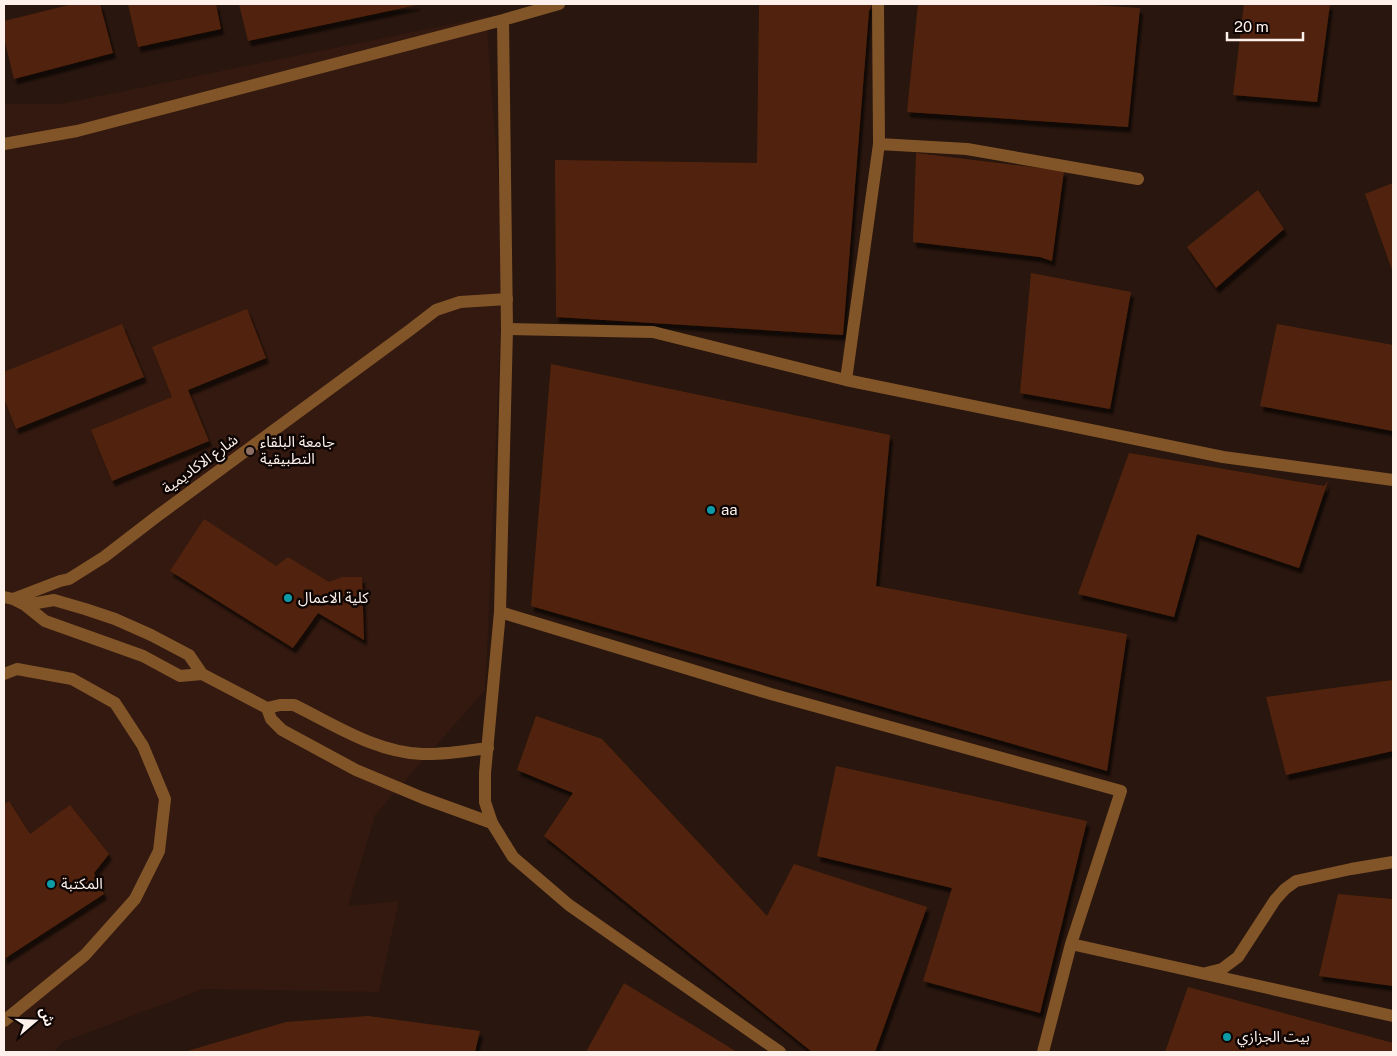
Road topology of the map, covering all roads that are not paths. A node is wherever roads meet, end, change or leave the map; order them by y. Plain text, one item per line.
1 (559, 4) edge
2 (878, 4) edge
3 (504, 20) junction
4 (4, 144) edge
5 (879, 144) junction
6 (1138, 179) dead end
7 (507, 299) junction
8 (507, 329) junction
9 (846, 380) junction
10 (1393, 480) edge
11 (14, 601) edge
12 (500, 612) junction
13 (4, 674) edge
14 (202, 674) junction
15 (267, 708) junction
16 (488, 748) junction
17 (492, 823) junction
18 (1393, 862) edge
19 (1071, 944) junction
20 (1201, 974) junction
21 (1393, 1016) edge
22 (4, 1021) edge
23 (780, 1052) edge
24 (1043, 1052) edge

1 - 3 street
2 - 5 street
3 - 4 street
3 - 7 street
5 - 6 street
5 - 9 street
7 - 8 street
7 - 11 street, شارع الاكاديمية
8 - 9 street
8 - 12 street
9 - 10 street
11 - 14 street
11 - 14 street
12 - 16 street
12 - 19 street
13 - 22 street
14 - 15 street
15 - 16 street
15 - 17 street
16 - 17 street
17 - 23 street
18 - 20 street
19 - 20 street
19 - 24 street
20 - 21 street

